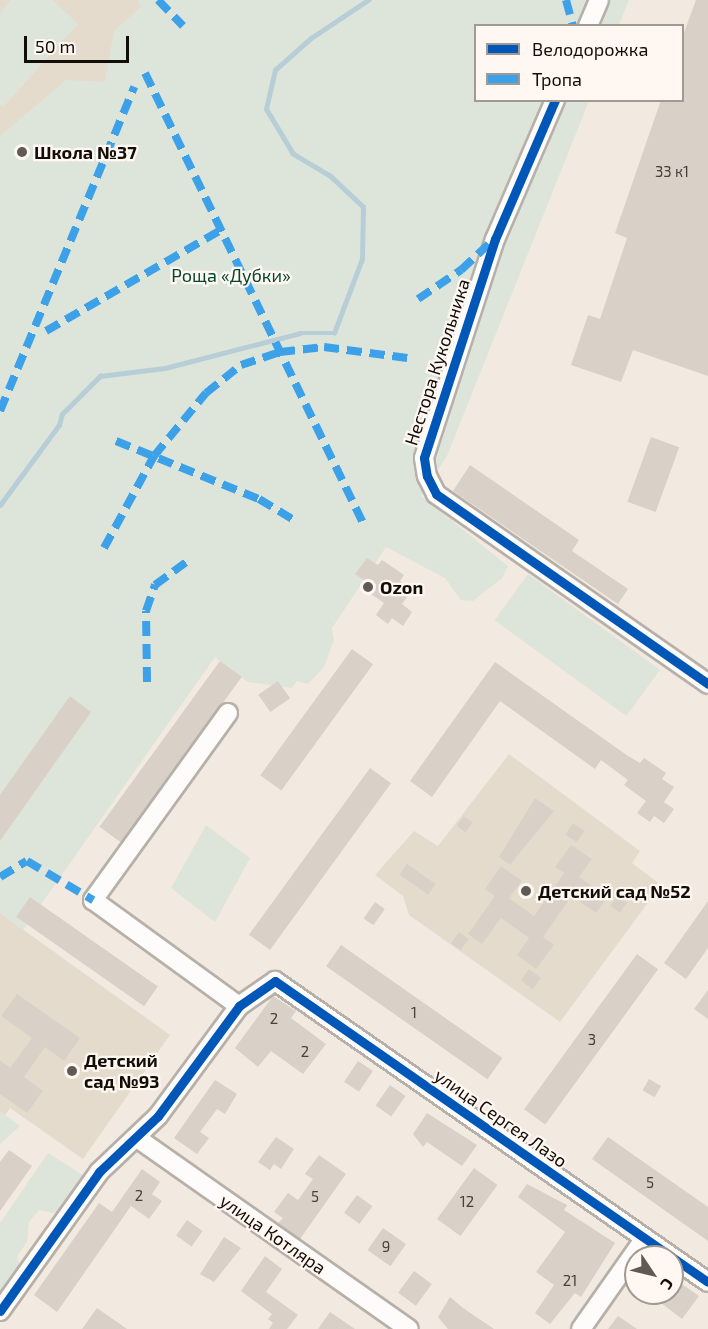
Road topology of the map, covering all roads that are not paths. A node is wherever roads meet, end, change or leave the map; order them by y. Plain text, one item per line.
1 (599, 0) edge
2 (589, 24) edge
3 (554, 102) edge
4 (708, 684) edge
5 (228, 713) dead end
6 (239, 1006) junction
7 (137, 1138) junction
8 (645, 1238) junction
9 (708, 1282) edge
10 (0, 1311) edge
11 (409, 1329) edge
12 (581, 1329) edge

1 - 2 street
3 - 4 street, Нестора Кукольника
5 - 6 street
6 - 7 street
6 - 8 street, улица Сергея Лазо
7 - 10 street
7 - 11 street, улица Котляра
8 - 9 street, улица Сергея Лазо
8 - 12 street

